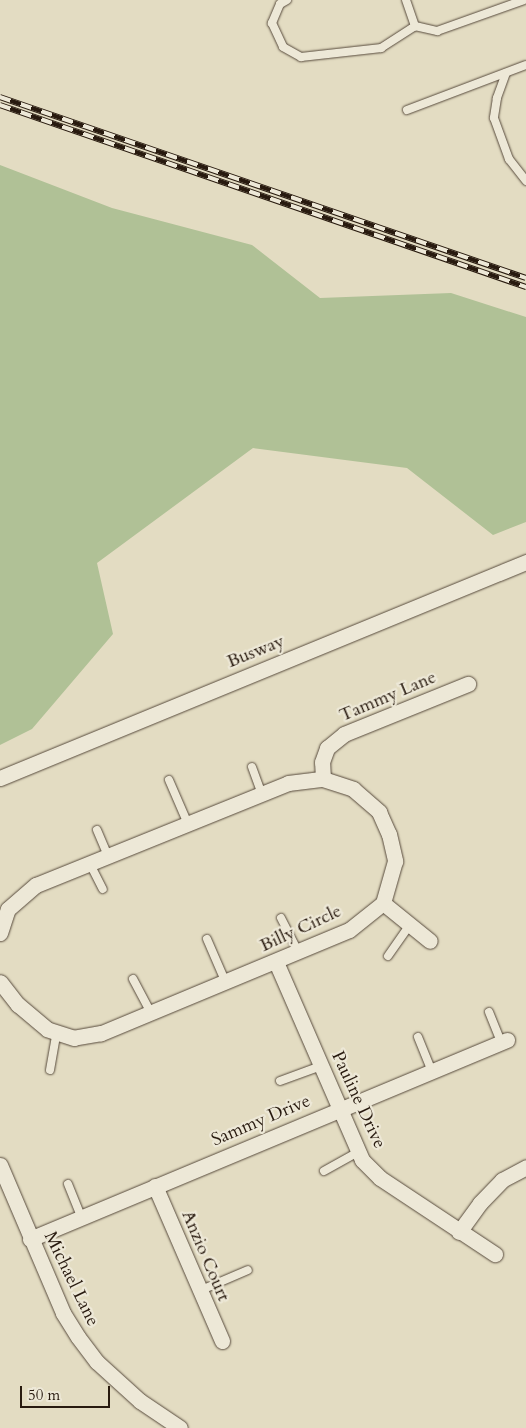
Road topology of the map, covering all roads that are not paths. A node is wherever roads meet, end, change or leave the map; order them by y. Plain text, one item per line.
1 (287, 0) edge
2 (406, 0) edge
3 (524, 0) edge
4 (415, 26) junction
5 (526, 65) edge
6 (506, 73) junction
7 (407, 110) dead end
8 (526, 181) edge
9 (526, 562) edge
10 (468, 684) dead end
11 (252, 767) dead end
12 (0, 778) edge
13 (323, 779) junction
14 (169, 780) dead end
15 (262, 794) junction
16 (188, 824) junction
17 (97, 830) dead end
18 (108, 856) junction
19 (90, 864) junction
20 (103, 889) dead end
21 (383, 903) junction
22 (4, 906) edge
23 (281, 918) dead end
24 (410, 925) junction
25 (0, 933) edge
26 (207, 939) dead end
27 (430, 941) dead end
28 (298, 952) junction
29 (388, 956) dead end
30 (276, 962) junction
31 (134, 978) dead end
32 (0, 982) edge
33 (226, 983) junction
34 (489, 1012) dead end
35 (151, 1013) junction
36 (57, 1032) junction
37 (418, 1037) dead end
38 (504, 1041) joint
39 (321, 1066) junction
40 (50, 1070) dead end
41 (432, 1071) junction
42 (280, 1081) dead end
43 (339, 1109) junction
44 (358, 1152) junction
45 (0, 1165) edge
46 (526, 1167) edge
47 (324, 1171) dead end
48 (68, 1184) dead end
49 (155, 1186) junction
50 (81, 1217) junction
51 (460, 1232) junction
52 (30, 1238) junction
53 (495, 1254) dead end
54 (248, 1270) dead end
55 (199, 1291) junction
56 (222, 1341) dead end
57 (180, 1428) edge

1 - 4 lane
2 - 4 lane
3 - 4 lane
5 - 6 lane
6 - 7 lane
6 - 8 lane
9 - 12 street, Busway
10 - 13 street, Tammy Lane
11 - 15 lane
13 - 15 street
13 - 21 street
14 - 16 lane
15 - 16 street
16 - 18 street
17 - 18 lane
18 - 19 street
19 - 20 lane
19 - 22 street
21 - 24 street
21 - 28 street, Billy Circle
22 - 25 street
23 - 28 lane
24 - 27 street
24 - 29 lane
26 - 33 lane
28 - 30 street, Billy Circle
30 - 33 street, Billy Circle
30 - 39 street, Pauline Drive
31 - 35 lane
32 - 36 street, Billy Circle
33 - 35 street, Billy Circle
34 - 38 lane
35 - 36 street, Billy Circle
36 - 40 lane
37 - 41 lane
38 - 41 street, Sammy Drive
39 - 42 lane
39 - 43 street, Pauline Drive
41 - 43 street, Sammy Drive
43 - 44 street, Pauline Drive
43 - 49 street, Sammy Drive
44 - 47 lane
44 - 51 street, Pauline Drive
45 - 52 street, Michael Lane
46 - 51 street
48 - 50 lane
49 - 50 street, Sammy Drive
49 - 55 street, Anzio Court
50 - 52 street, Sammy Drive
51 - 53 street, Pauline Drive
52 - 57 street, Michael Lane
54 - 55 lane
55 - 56 street, Anzio Court

